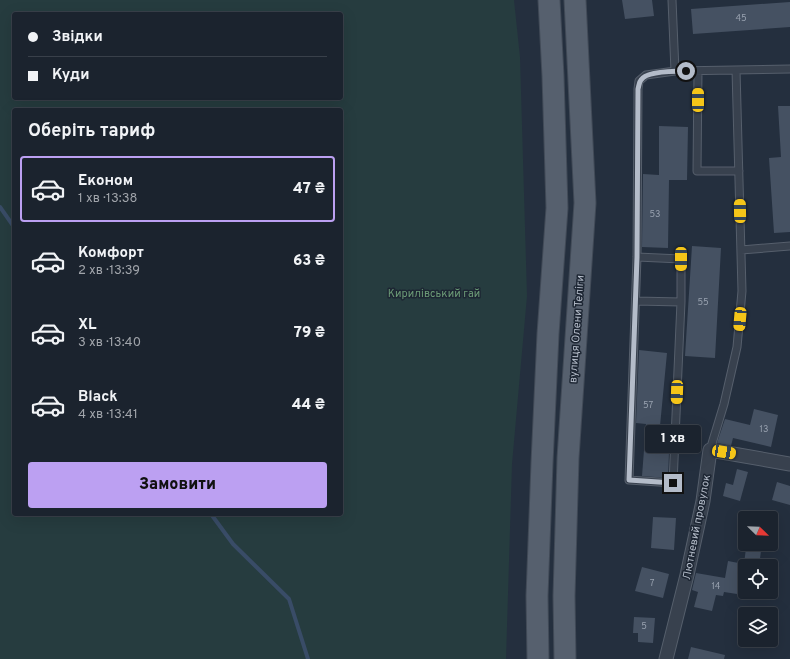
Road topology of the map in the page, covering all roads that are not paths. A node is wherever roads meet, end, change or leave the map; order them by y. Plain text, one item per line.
1 (549, 0) edge
2 (575, 0) edge
3 (672, 0) edge
4 (790, 69) edge
5 (736, 70) junction
6 (675, 71) junction
7 (698, 71) junction
8 (740, 171) junction
9 (790, 246) edge
10 (741, 250) junction
11 (637, 257) junction
12 (636, 302) junction
13 (681, 302) junction
14 (710, 450) junction
15 (790, 464) edge
16 (538, 659) edge
17 (565, 659) edge
18 (666, 659) edge

1 - 16 main road
2 - 17 main road, вулиця Олени Теліги
3 - 6 lane
4 - 5 lane
5 - 7 lane
5 - 8 lane
6 - 7 lane
6 - 11 lane
7 - 8 lane
8 - 10 lane
9 - 10 lane
10 - 14 lane
11 - 12 lane
11 - 13 lane
12 - 13 lane
12 - 13 lane
14 - 15 street
14 - 18 street, Лютневий провулок

